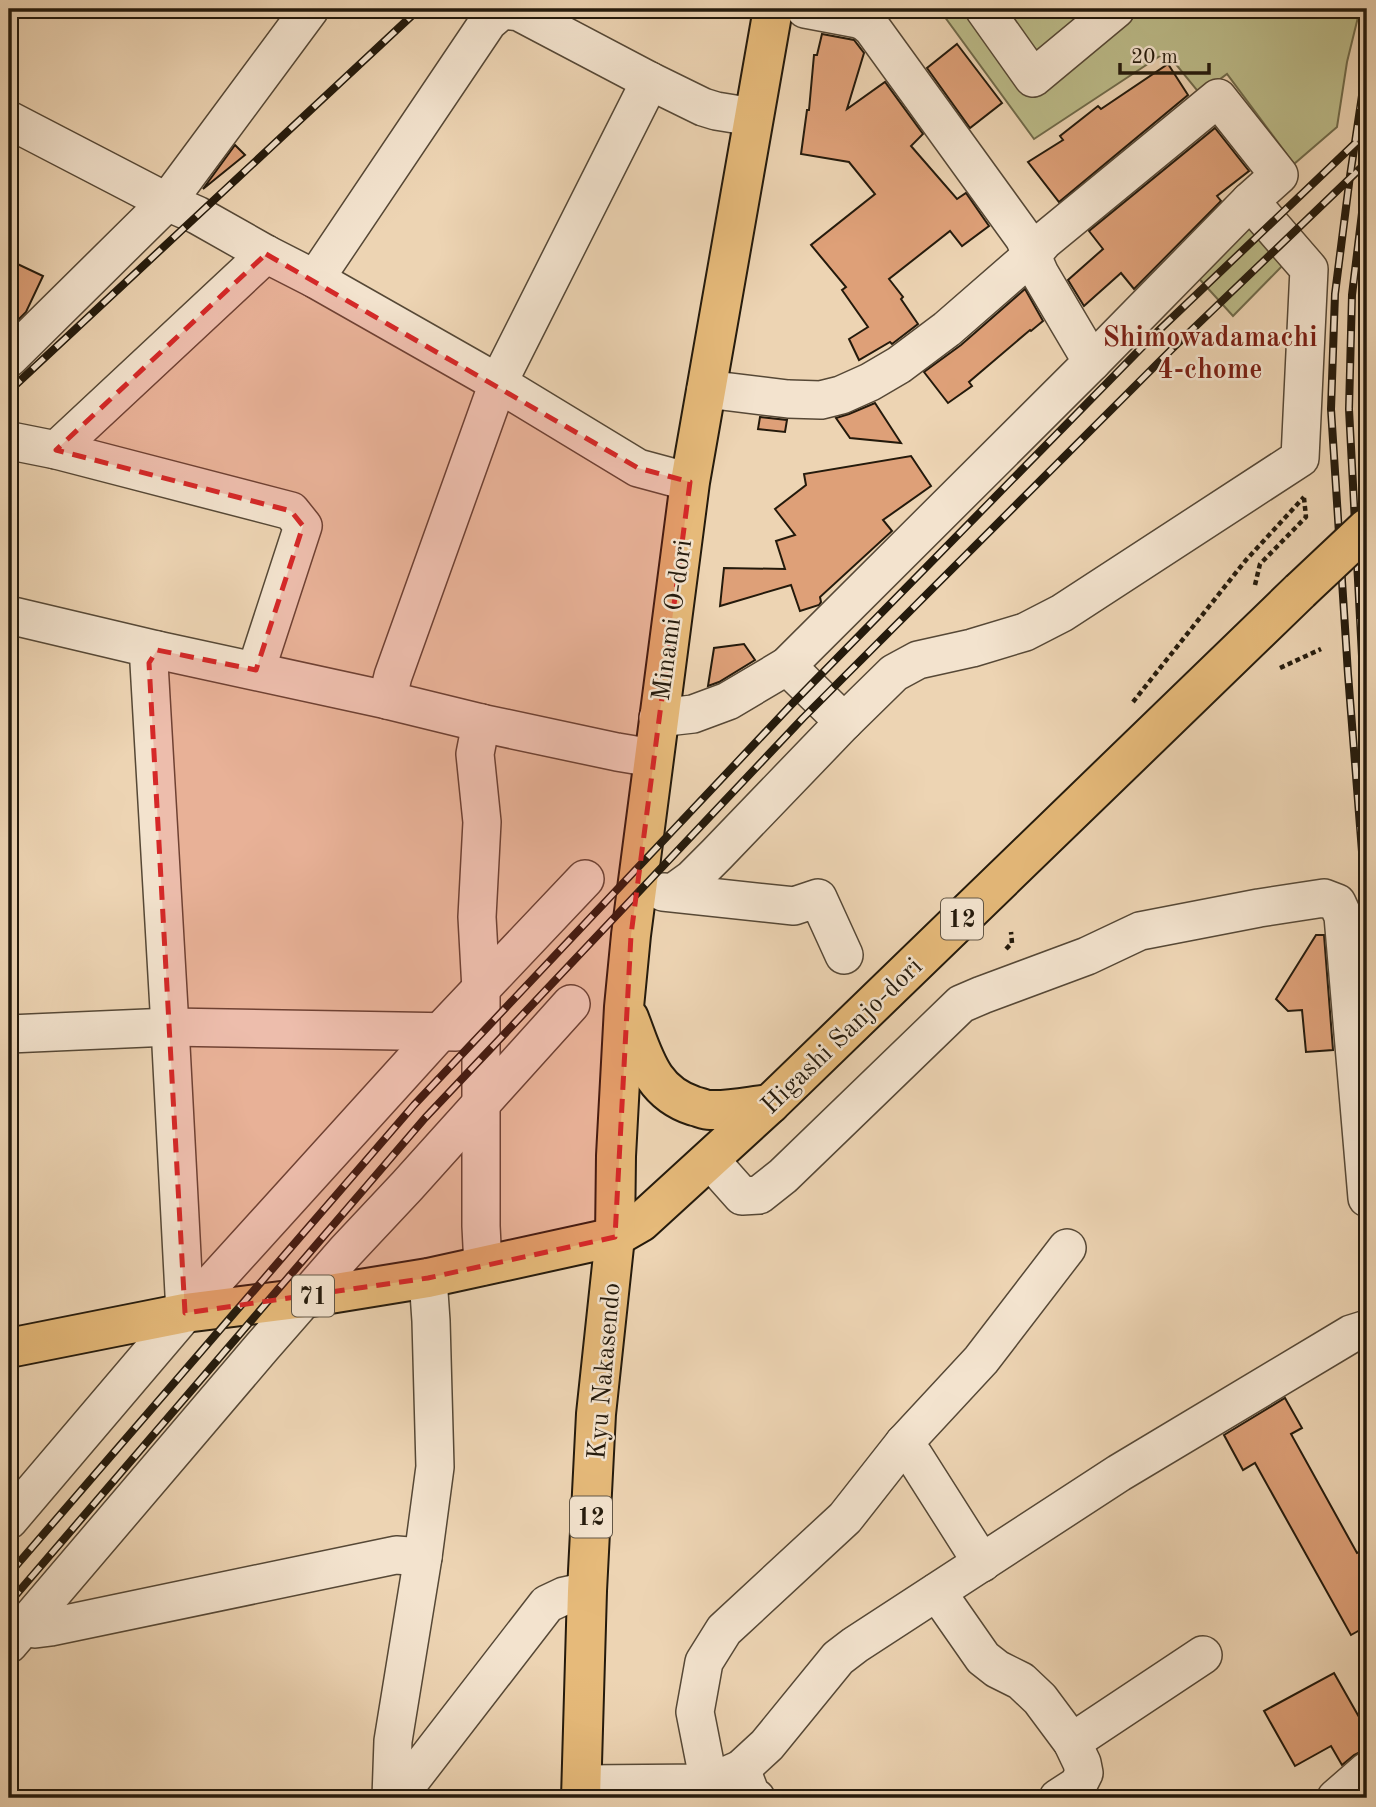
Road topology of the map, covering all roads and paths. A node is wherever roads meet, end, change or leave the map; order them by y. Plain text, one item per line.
1 (310, 9) edge
2 (773, 9) edge
3 (805, 9) edge
4 (984, 9) edge
5 (1116, 9) edge
6 (650, 81) junction
7 (753, 117) junction
8 (9, 120) edge
9 (1250, 201) junction
10 (167, 202) junction
11 (266, 254) junction
12 (1032, 254) junction
13 (315, 279) junction
14 (9, 358) edge
15 (1092, 362) junction
16 (498, 383) junction
17 (706, 389) junction
18 (11, 441) dead end
19 (56, 450) junction
20 (1300, 458) junction
21 (690, 482) junction
22 (1304, 498) junction
23 (1367, 528) edge
24 (1255, 586) dead end
25 (9, 615) edge
26 (158, 649) junction
27 (1321, 649) dead end
28 (787, 666) junction
29 (1280, 667) dead end
30 (256, 670) junction
31 (387, 700) junction
32 (1132, 703) dead end
33 (658, 718) junction
34 (844, 722) junction
35 (481, 723) junction
36 (653, 758) junction
37 (585, 879) dead end
38 (636, 891) junction
39 (674, 892) junction
40 (844, 955) dead end
41 (481, 990) junction
42 (571, 1004) dead end
43 (624, 1007) junction
44 (170, 1027) junction
45 (481, 1031) junction
46 (440, 1032) junction
47 (9, 1034) edge
48 (482, 1103) junction
49 (770, 1104) junction
50 (710, 1160) junction
51 (1367, 1198) edge
52 (615, 1237) junction
53 (1067, 1248) dead end
54 (483, 1266) junction
55 (428, 1278) junction
56 (305, 1298) junction
57 (185, 1313) junction
58 (1367, 1329) edge
59 (9, 1348) edge
60 (904, 1443) junction
61 (9, 1520) edge
62 (424, 1557) junction
63 (982, 1563) junction
64 (587, 1591) junction
65 (937, 1592) junction
66 (17, 1634) edge
67 (1202, 1655) dead end
68 (1072, 1742) junction
69 (1367, 1771) edge
70 (729, 1787) edge
71 (582, 1791) edge
72 (391, 1798) edge
73 (397, 1798) edge
74 (1058, 1798) edge
75 (1336, 1798) edge

1 - 10 street
2 - 7 main road, Minami O-dori
3 - 12 street
4 - 5 street
6 - 7 street
6 - 13 street
6 - 16 street
7 - 17 main road, Minami O-dori
8 - 10 street
9 - 12 street
9 - 15 street
9 - 20 street
10 - 11 street
10 - 14 street
11 - 13 street
11 - 19 street
12 - 15 street
12 - 17 street
13 - 16 street
15 - 28 street
16 - 21 street
16 - 31 street
17 - 21 main road, Minami O-dori
18 - 19 street
19 - 30 street
20 - 22 path
20 - 34 street
21 - 33 main road, Minami O-dori
22 - 24 path
22 - 32 path
23 - 49 main road, Higashi Sanjo-dori / 12, bridge
25 - 26 street
26 - 30 street
26 - 44 street
27 - 29 path
28 - 33 street
28 - 34 street
30 - 31 street
31 - 35 street
33 - 36 main road, Minami O-dori
34 - 39 street
35 - 36 street
35 - 41 street
36 - 38 main road, Minami O-dori
37 - 41 street
38 - 39 street
38 - 43 main road, Minami O-dori
39 - 40 street
41 - 45 street
41 - 46 street
42 - 48 street
43 - 49 main road
43 - 52 main road, Minami O-dori
44 - 46 street
44 - 47 street
44 - 57 street
45 - 46 street
45 - 48 street
46 - 57 street
48 - 54 street
48 - 56 street
49 - 50 main road, Higashi Sanjo-dori / 12
50 - 51 street
50 - 52 main road, Higashi Sanjo-dori / 12
52 - 54 main road, 71
52 - 64 main road, Kyu Nakasendo / 12
53 - 60 street
54 - 55 main road, 71
55 - 56 main road, 71
55 - 62 street
56 - 57 main road, 71
56 - 66 street
57 - 59 main road, 71
57 - 61 street
58 - 63 street
60 - 63 street
60 - 70 street
62 - 66 street
62 - 72 street
63 - 65 street
64 - 71 main road, Kyu Nakasendo / 12
64 - 73 street
65 - 68 street
65 - 70 street
67 - 68 street
68 - 74 street
69 - 75 street
70 - 71 street

